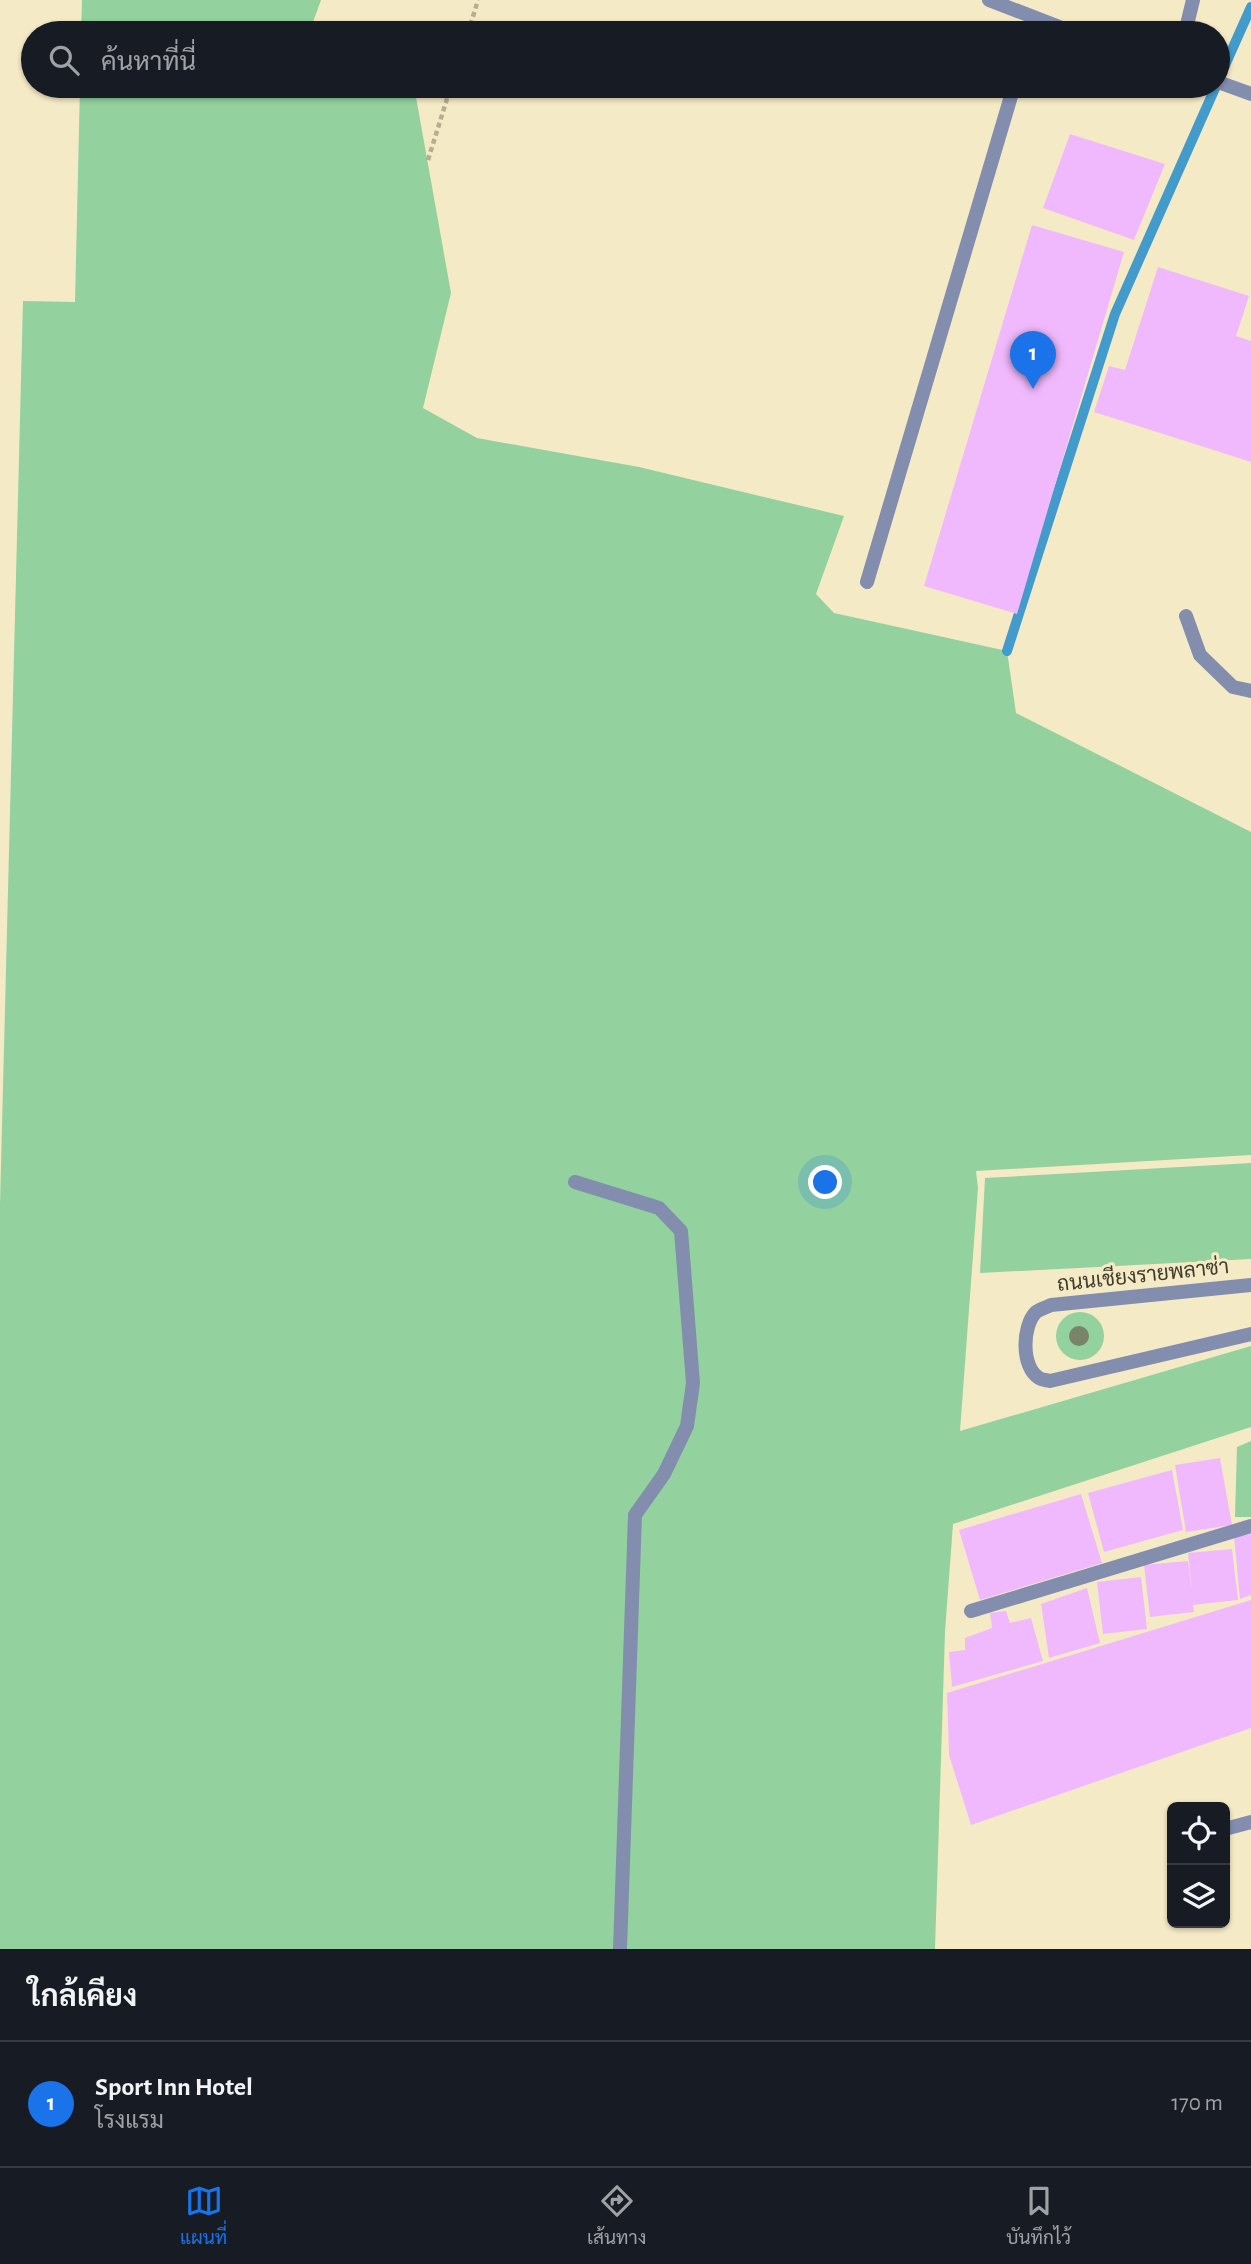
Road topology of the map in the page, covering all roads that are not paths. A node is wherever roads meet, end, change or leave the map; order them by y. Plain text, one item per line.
1 (989, 0) edge
2 (1193, 0) edge
3 (1023, 21) edge
4 (1188, 21) edge
5 (1230, 87) edge
6 (1251, 94) edge
7 (1010, 98) edge
8 (867, 582) dead end
9 (1185, 616) dead end
10 (1251, 691) edge
11 (575, 1182) dead end
12 (1251, 1285) edge
13 (1251, 1334) edge
14 (1251, 1526) edge
15 (971, 1611) dead end
16 (1251, 1822) edge
17 (1230, 1828) edge
18 (620, 1949) edge

1 - 3 street
2 - 4 street
5 - 6 street
7 - 8 street
9 - 10 street
11 - 18 street
12 - 13 street, ถนนเชียงรายพลาซ่า
14 - 15 street
16 - 17 street

